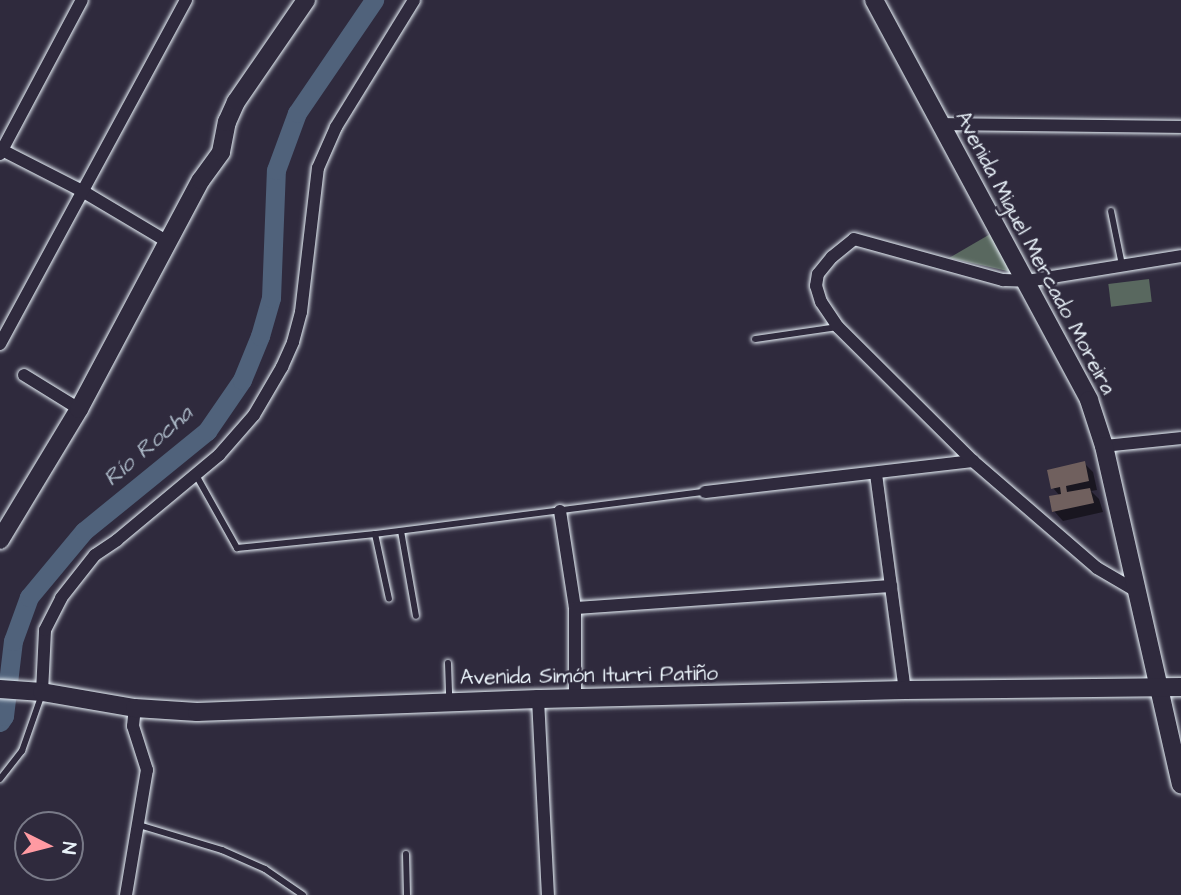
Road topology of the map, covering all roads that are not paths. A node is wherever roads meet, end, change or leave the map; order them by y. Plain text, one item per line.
1 (186, 0) edge
2 (306, 0) edge
3 (414, 0) edge
4 (874, 0) edge
5 (80, 1) edge
6 (943, 124) junction
7 (1181, 127) edge
8 (1, 152) edge
9 (83, 192) junction
10 (1111, 211) dead end
11 (168, 242) junction
12 (1181, 256) edge
13 (1122, 265) junction
14 (1027, 281) junction
15 (838, 327) junction
16 (755, 339) dead end
17 (0, 344) edge
18 (24, 375) dead end
19 (79, 409) junction
20 (1181, 438) edge
21 (1104, 446) junction
22 (973, 461) junction
23 (195, 474) junction
24 (876, 474) junction
25 (705, 492) joint
26 (560, 511) junction
27 (401, 531) junction
28 (375, 534) junction
29 (0, 540) edge
30 (891, 586) junction
31 (1138, 592) junction
32 (389, 599) dead end
33 (575, 608) junction
34 (416, 616) dead end
35 (448, 663) dead end
36 (1181, 687) edge
37 (1158, 688) junction
38 (0, 689) edge
39 (905, 690) junction
40 (35, 692) junction
41 (538, 698) junction
42 (575, 698) junction
43 (449, 702) junction
44 (135, 708) junction
45 (0, 779) edge
46 (1181, 785) edge
47 (139, 825) junction
48 (406, 854) dead end
49 (126, 895) edge
50 (303, 895) edge
51 (407, 895) edge
52 (548, 895) edge

1 - 9 street
2 - 11 street
3 - 23 street
4 - 6 street, Avenida Miguel Mercado Moreira
5 - 8 street
6 - 7 street
6 - 14 street, Avenida Miguel Mercado Moreira
8 - 9 street
9 - 11 street
9 - 17 street
10 - 13 lane
11 - 19 street
12 - 13 street
13 - 14 street
14 - 15 street
14 - 21 street, Avenida Miguel Mercado Moreira
15 - 16 lane
15 - 22 street
18 - 19 street
19 - 29 street
20 - 21 street
21 - 31 street, Avenida Miguel Mercado Moreira
22 - 24 street
22 - 31 street
23 - 28 lane
23 - 40 street
24 - 25 street
24 - 30 street
25 - 26 lane
26 - 27 lane
26 - 33 street
27 - 28 lane
27 - 34 lane
28 - 32 lane
30 - 33 street
30 - 39 street
31 - 37 street, Avenida Miguel Mercado Moreira
33 - 42 street
35 - 43 lane
36 - 37 street, Avenida Simón Iturri Patiño
37 - 39 street, Avenida Simón Iturri Patiño
37 - 46 street, Avenida Miguel Mercado Moreira
38 - 40 street, Avenida Simón Iturri Patiño
39 - 42 street, Avenida Simón Iturri Patiño
40 - 44 street, Avenida Simón Iturri Patiño
40 - 45 lane
41 - 42 street, Avenida Simón Iturri Patiño
41 - 43 street, Avenida Simón Iturri Patiño
41 - 52 street
43 - 44 street, Avenida Simón Iturri Patiño
44 - 47 street
47 - 49 street
47 - 50 lane
48 - 51 lane

